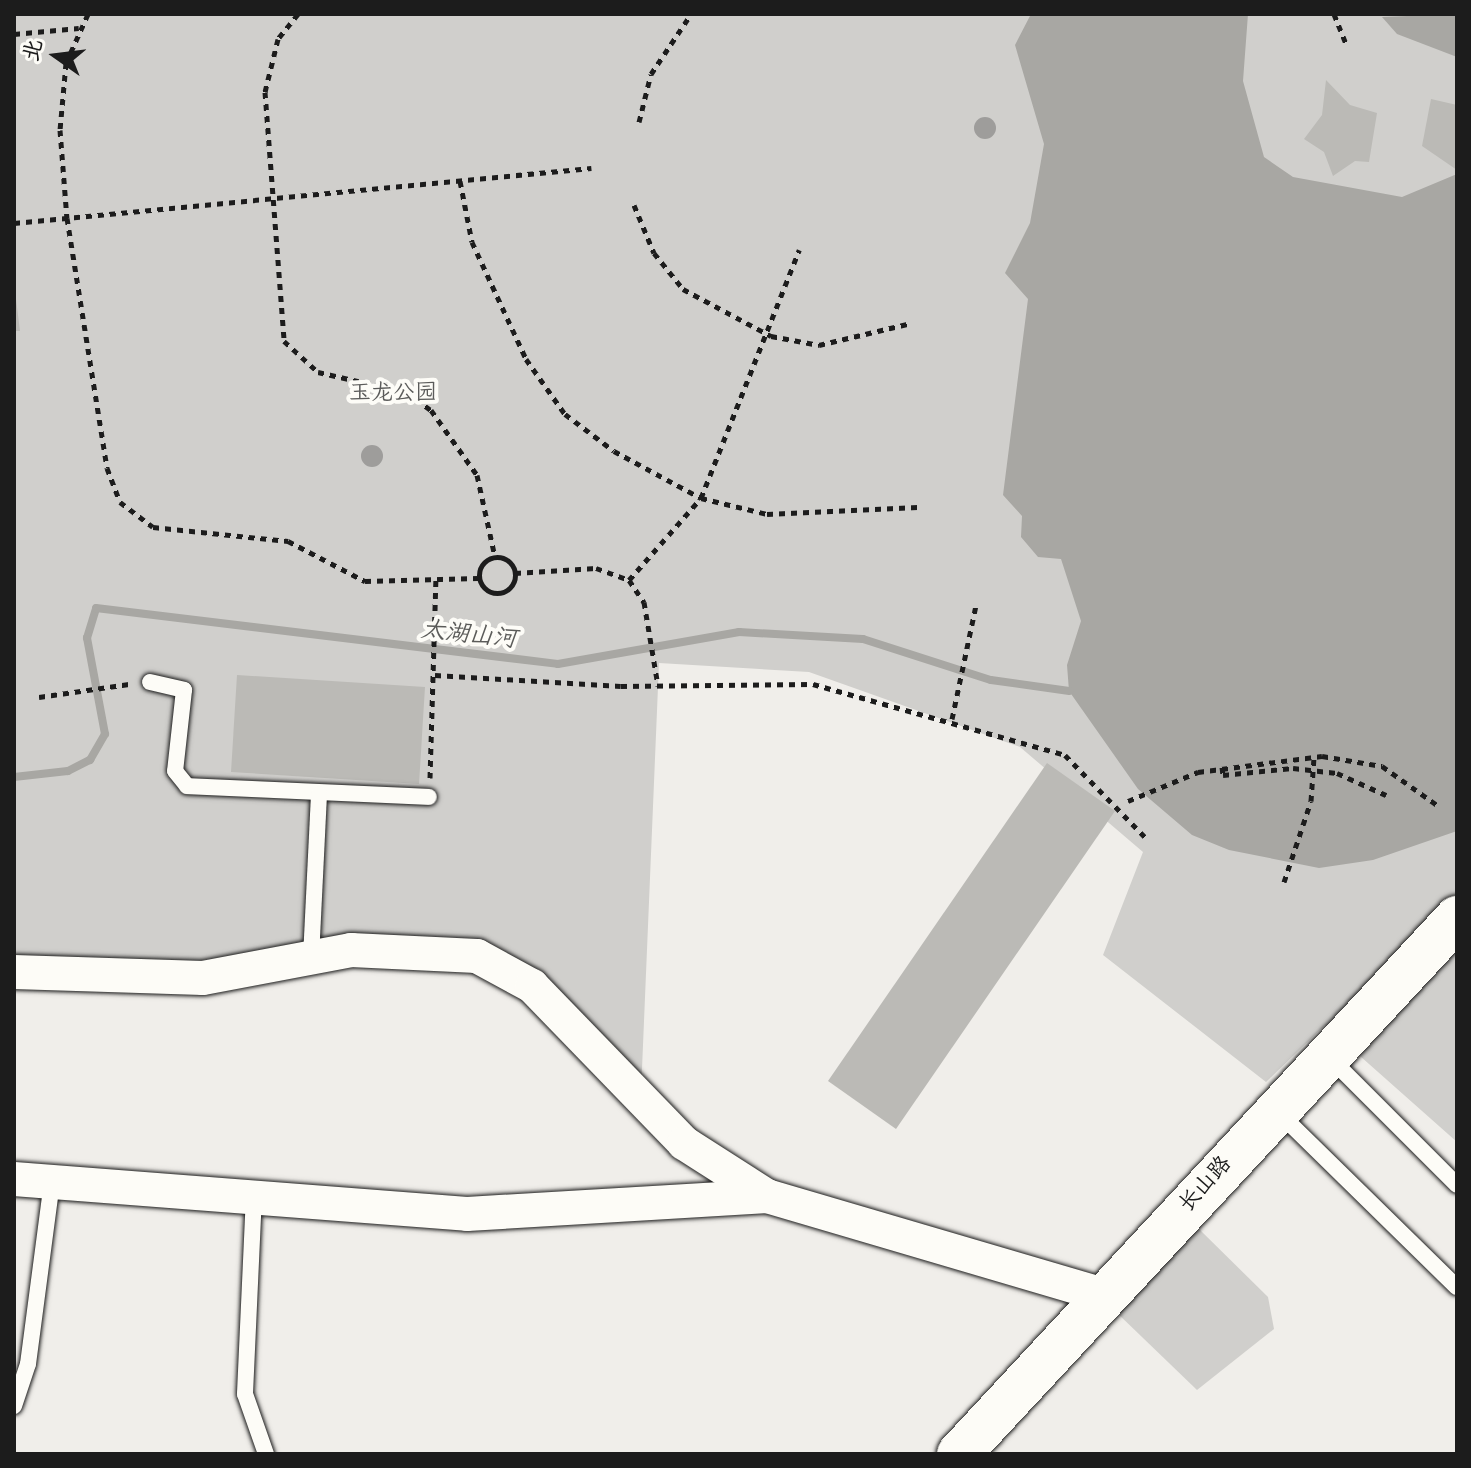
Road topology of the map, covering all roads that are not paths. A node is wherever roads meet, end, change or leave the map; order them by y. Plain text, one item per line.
1 (150, 682) road end
2 (319, 794) junction
3 (429, 797) road end
4 (1457, 918) edge
5 (311, 958) junction
6 (14, 972) edge
7 (1325, 1053) junction
8 (1274, 1109) junction
9 (14, 1179) edge
10 (52, 1181) junction
11 (1457, 1185) edge
12 (254, 1194) junction
13 (767, 1196) junction
14 (1457, 1287) edge
15 (1104, 1295) junction
16 (14, 1406) edge
17 (266, 1454) edge
18 (959, 1454) edge

1 - 2 lane
2 - 3 lane
2 - 5 lane
4 - 7 street, 长山路
5 - 6 street
5 - 13 street
7 - 8 street, 长山路
7 - 11 lane
8 - 14 lane
8 - 15 street, 长山路
9 - 10 street
10 - 12 street
10 - 16 lane
12 - 13 street
12 - 17 lane
13 - 15 street
15 - 18 street, 长山路

